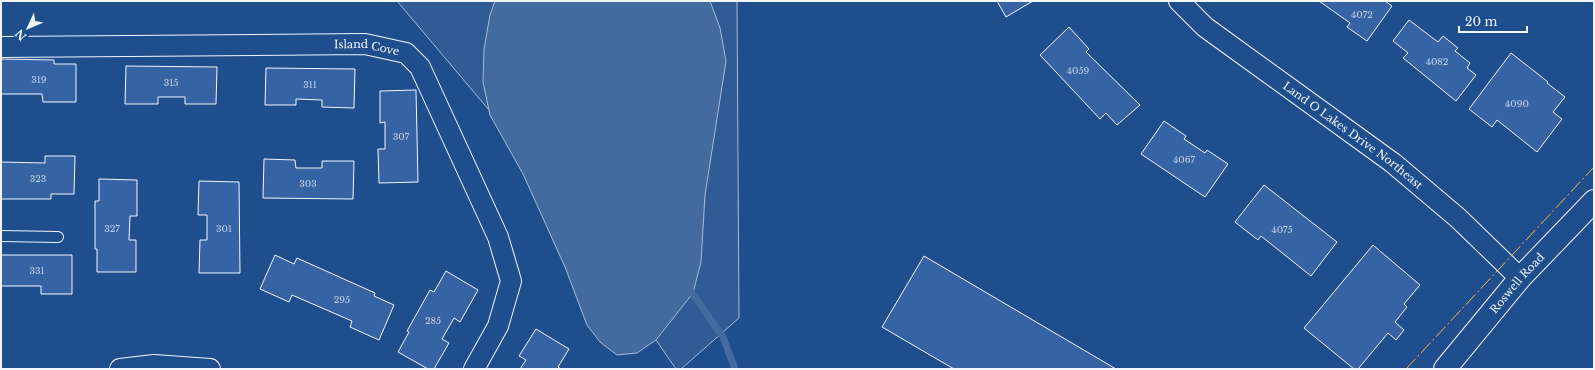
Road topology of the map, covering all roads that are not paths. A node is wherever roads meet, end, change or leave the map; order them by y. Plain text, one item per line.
1 (1179, 1) edge
2 (1, 47) edge
3 (1594, 201) edge
4 (1, 236) edge
5 (58, 237) dead end
6 (1520, 278) junction
7 (120, 369) edge
8 (210, 369) edge
9 (474, 369) edge
10 (1445, 369) edge

1 - 6 street, Land O Lakes Drive Northeast
2 - 9 street, Island Cove
3 - 6 main road, Roswell Road
4 - 5 lane
6 - 10 main road, Roswell Road
7 - 8 street

